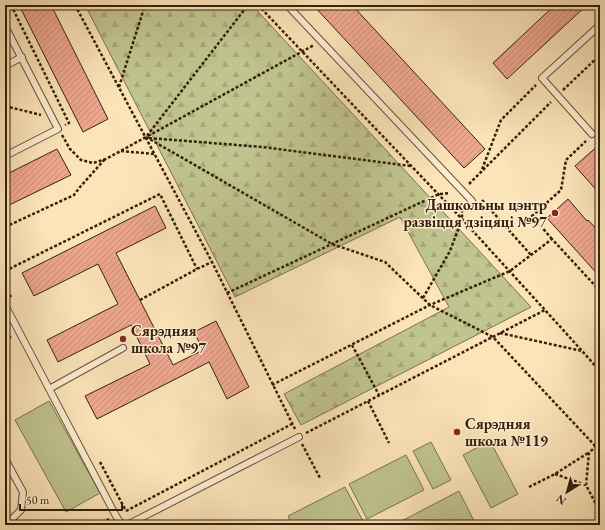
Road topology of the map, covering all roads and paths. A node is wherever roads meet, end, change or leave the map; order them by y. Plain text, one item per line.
1 (11, 5) edge
2 (75, 5) edge
3 (145, 5) edge
4 (248, 5) edge
5 (258, 5) edge
6 (286, 5) edge
7 (600, 25) edge
8 (5, 26) edge
9 (320, 41) junction
10 (302, 52) junction
11 (600, 55) edge
12 (22, 57) junction
13 (5, 66) edge
14 (542, 78) junction
15 (119, 88) junction
16 (558, 95) junction
17 (5, 106) edge
18 (53, 118) junction
19 (58, 129) junction
20 (592, 134) joint
21 (146, 137) junction
22 (121, 150) junction
23 (155, 154) junction
24 (5, 156) edge
25 (106, 158) junction
26 (412, 166) junction
27 (481, 172) junction
28 (468, 185) dead end
29 (462, 191) junction
30 (439, 194) junction
31 (479, 196) dead end
32 (472, 201) dead end
33 (462, 219) junction
34 (5, 227) edge
35 (552, 239) junction
36 (332, 244) junction
37 (531, 255) junction
38 (212, 262) junction
39 (197, 269) junction
40 (5, 271) edge
41 (510, 271) junction
42 (600, 291) edge
43 (228, 293) junction
44 (423, 298) junction
45 (140, 300) dead end
46 (5, 305) edge
47 (430, 305) junction
48 (545, 310) junction
49 (500, 333) junction
50 (493, 337) junction
51 (352, 345) junction
52 (123, 348) dead end
53 (582, 351) junction
54 (600, 371) edge
55 (272, 385) junction
56 (49, 389) junction
57 (379, 395) junction
58 (368, 401) junction
59 (292, 424) junction
60 (299, 437) junction
61 (600, 442) edge
62 (389, 443) dead end
63 (596, 446) junction
64 (600, 451) edge
65 (588, 452) junction
66 (5, 459) edge
67 (555, 474) junction
68 (320, 478) dead end
69 (586, 485) junction
70 (529, 487) dead end
71 (600, 512) edge
72 (116, 516) junction
73 (5, 524) edge
74 (98, 525) edge
75 (122, 525) edge
76 (127, 525) edge

1 - 19 path
2 - 15 path
3 - 15 path
4 - 21 path
5 - 10 path
6 - 9 lane
7 - 14 lane
8 - 12 lane
9 - 10 path
9 - 29 lane
10 - 21 path
10 - 26 path
11 - 16 path
12 - 13 lane
12 - 18 lane
14 - 16 lane
14 - 27 path
15 - 21 path
16 - 20 lane
16 - 27 path
17 - 18 path
18 - 19 lane
19 - 24 lane
19 - 25 path
20 - 35 path
21 - 22 path
21 - 23 path
21 - 26 path
21 - 36 path
22 - 23 path
22 - 25 path
23 - 38 path
25 - 34 path
26 - 30 path
27 - 28 path
29 - 32 lane
29 - 33 path
30 - 33 path
30 - 36 path
31 - 37 path
33 - 41 path
33 - 44 path
35 - 37 path
35 - 42 path
36 - 43 path
36 - 44 path
37 - 41 path
38 - 39 path
38 - 43 path
39 - 40 path
39 - 45 path
41 - 47 path
41 - 48 path
43 - 55 path
44 - 47 path
46 - 56 lane
47 - 50 path
47 - 51 path
48 - 49 path
48 - 53 path
49 - 50 path
49 - 53 path
50 - 57 path
50 - 63 path
51 - 55 path
51 - 57 path
52 - 56 lane
53 - 54 path
55 - 59 path
56 - 72 lane
57 - 58 path
58 - 60 path
58 - 62 path
59 - 60 path
59 - 72 path
60 - 68 path
60 - 76 lane
61 - 63 path
63 - 64 path
63 - 65 path
65 - 67 path
65 - 69 path
66 - 73 lane
67 - 69 path
67 - 70 path
69 - 71 path
72 - 74 path
72 - 75 lane

